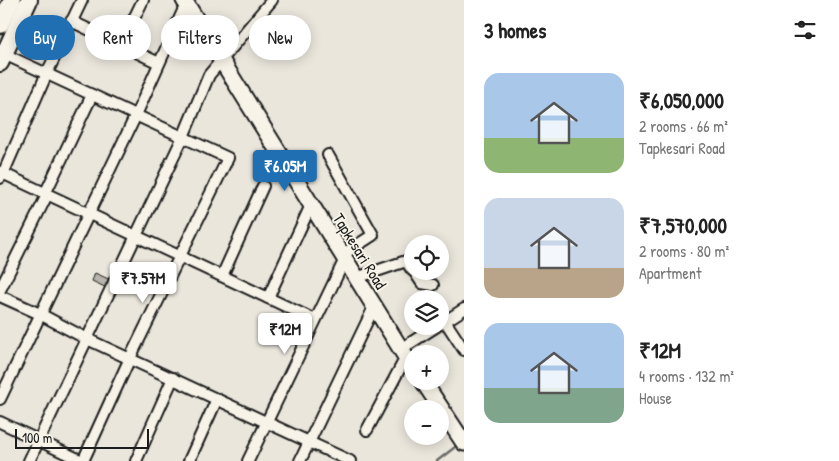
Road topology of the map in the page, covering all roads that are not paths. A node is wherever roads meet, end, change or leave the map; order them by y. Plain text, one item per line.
1 (12, 0) edge
2 (29, 0) edge
3 (82, 0) edge
4 (142, 0) edge
5 (272, 0) edge
6 (185, 2) edge
7 (74, 15) edge
8 (135, 15) edge
9 (0, 25) edge
10 (2, 59) edge
11 (151, 59) edge
12 (53, 60) edge
13 (222, 61) junction
14 (159, 63) junction
15 (47, 73) junction
16 (92, 95) junction
17 (136, 115) junction
18 (183, 137) junction
19 (328, 155) dead end
20 (1, 175) edge
21 (263, 186) dead end
22 (46, 194) junction
23 (311, 205) junction
24 (88, 214) junction
25 (136, 236) junction
26 (181, 256) junction
27 (343, 257) junction
28 (404, 262) edge
29 (222, 276) junction
30 (356, 278) junction
31 (420, 280) edge
32 (433, 285) dead end
33 (0, 290) edge
34 (0, 296) edge
35 (268, 298) junction
36 (374, 306) junction
37 (464, 310) edge
38 (40, 314) junction
39 (449, 319) edge
40 (315, 320) junction
41 (449, 333) edge
42 (430, 335) edge
43 (87, 339) junction
44 (419, 345) edge
45 (464, 350) edge
46 (404, 355) edge
47 (130, 358) junction
48 (404, 362) edge
49 (173, 378) junction
50 (429, 390) edge
51 (0, 399) edge
52 (216, 399) junction
53 (0, 422) edge
54 (266, 422) junction
55 (367, 430) dead end
56 (38, 440) junction
57 (309, 442) junction
58 (464, 442) edge
59 (29, 461) edge
60 (83, 461) edge
61 (136, 461) edge
62 (189, 461) edge
63 (248, 461) edge
64 (300, 461) edge
65 (350, 461) edge

1 - 9 main road
2 - 10 main road
3 - 7 street
4 - 8 street
5 - 13 street
6 - 13 street, Tapkesari Road
6 - 14 street
10 - 15 street
11 - 14 street
12 - 15 street
13 - 18 street
13 - 23 street, Tapkesari Road
14 - 17 street
15 - 16 street
15 - 20 street
16 - 17 street
16 - 22 street
17 - 18 street
17 - 24 street
18 - 25 street
18 - 26 street
19 - 27 street
20 - 22 street
21 - 29 street
22 - 24 street
22 - 33 street
23 - 27 street, Tapkesari Road
23 - 35 street
24 - 25 street
24 - 38 street
25 - 26 street
25 - 43 street
26 - 29 street
26 - 47 street
27 - 30 street, Tapkesari Road
27 - 40 street
28 - 30 street
29 - 35 street
30 - 36 street, Tapkesari Road
31 - 32 street
34 - 38 street
35 - 40 street
36 - 46 street, Tapkesari Road
36 - 57 street
37 - 39 street
38 - 43 street
38 - 51 street
40 - 54 street
41 - 45 street
42 - 44 street
43 - 47 street
43 - 56 street
47 - 49 street
47 - 60 street
48 - 55 street
49 - 52 street
49 - 61 street
50 - 58 street
52 - 54 street
52 - 62 street
53 - 56 street
54 - 57 street
54 - 63 street
56 - 59 street
56 - 60 street
57 - 64 street
57 - 65 street

